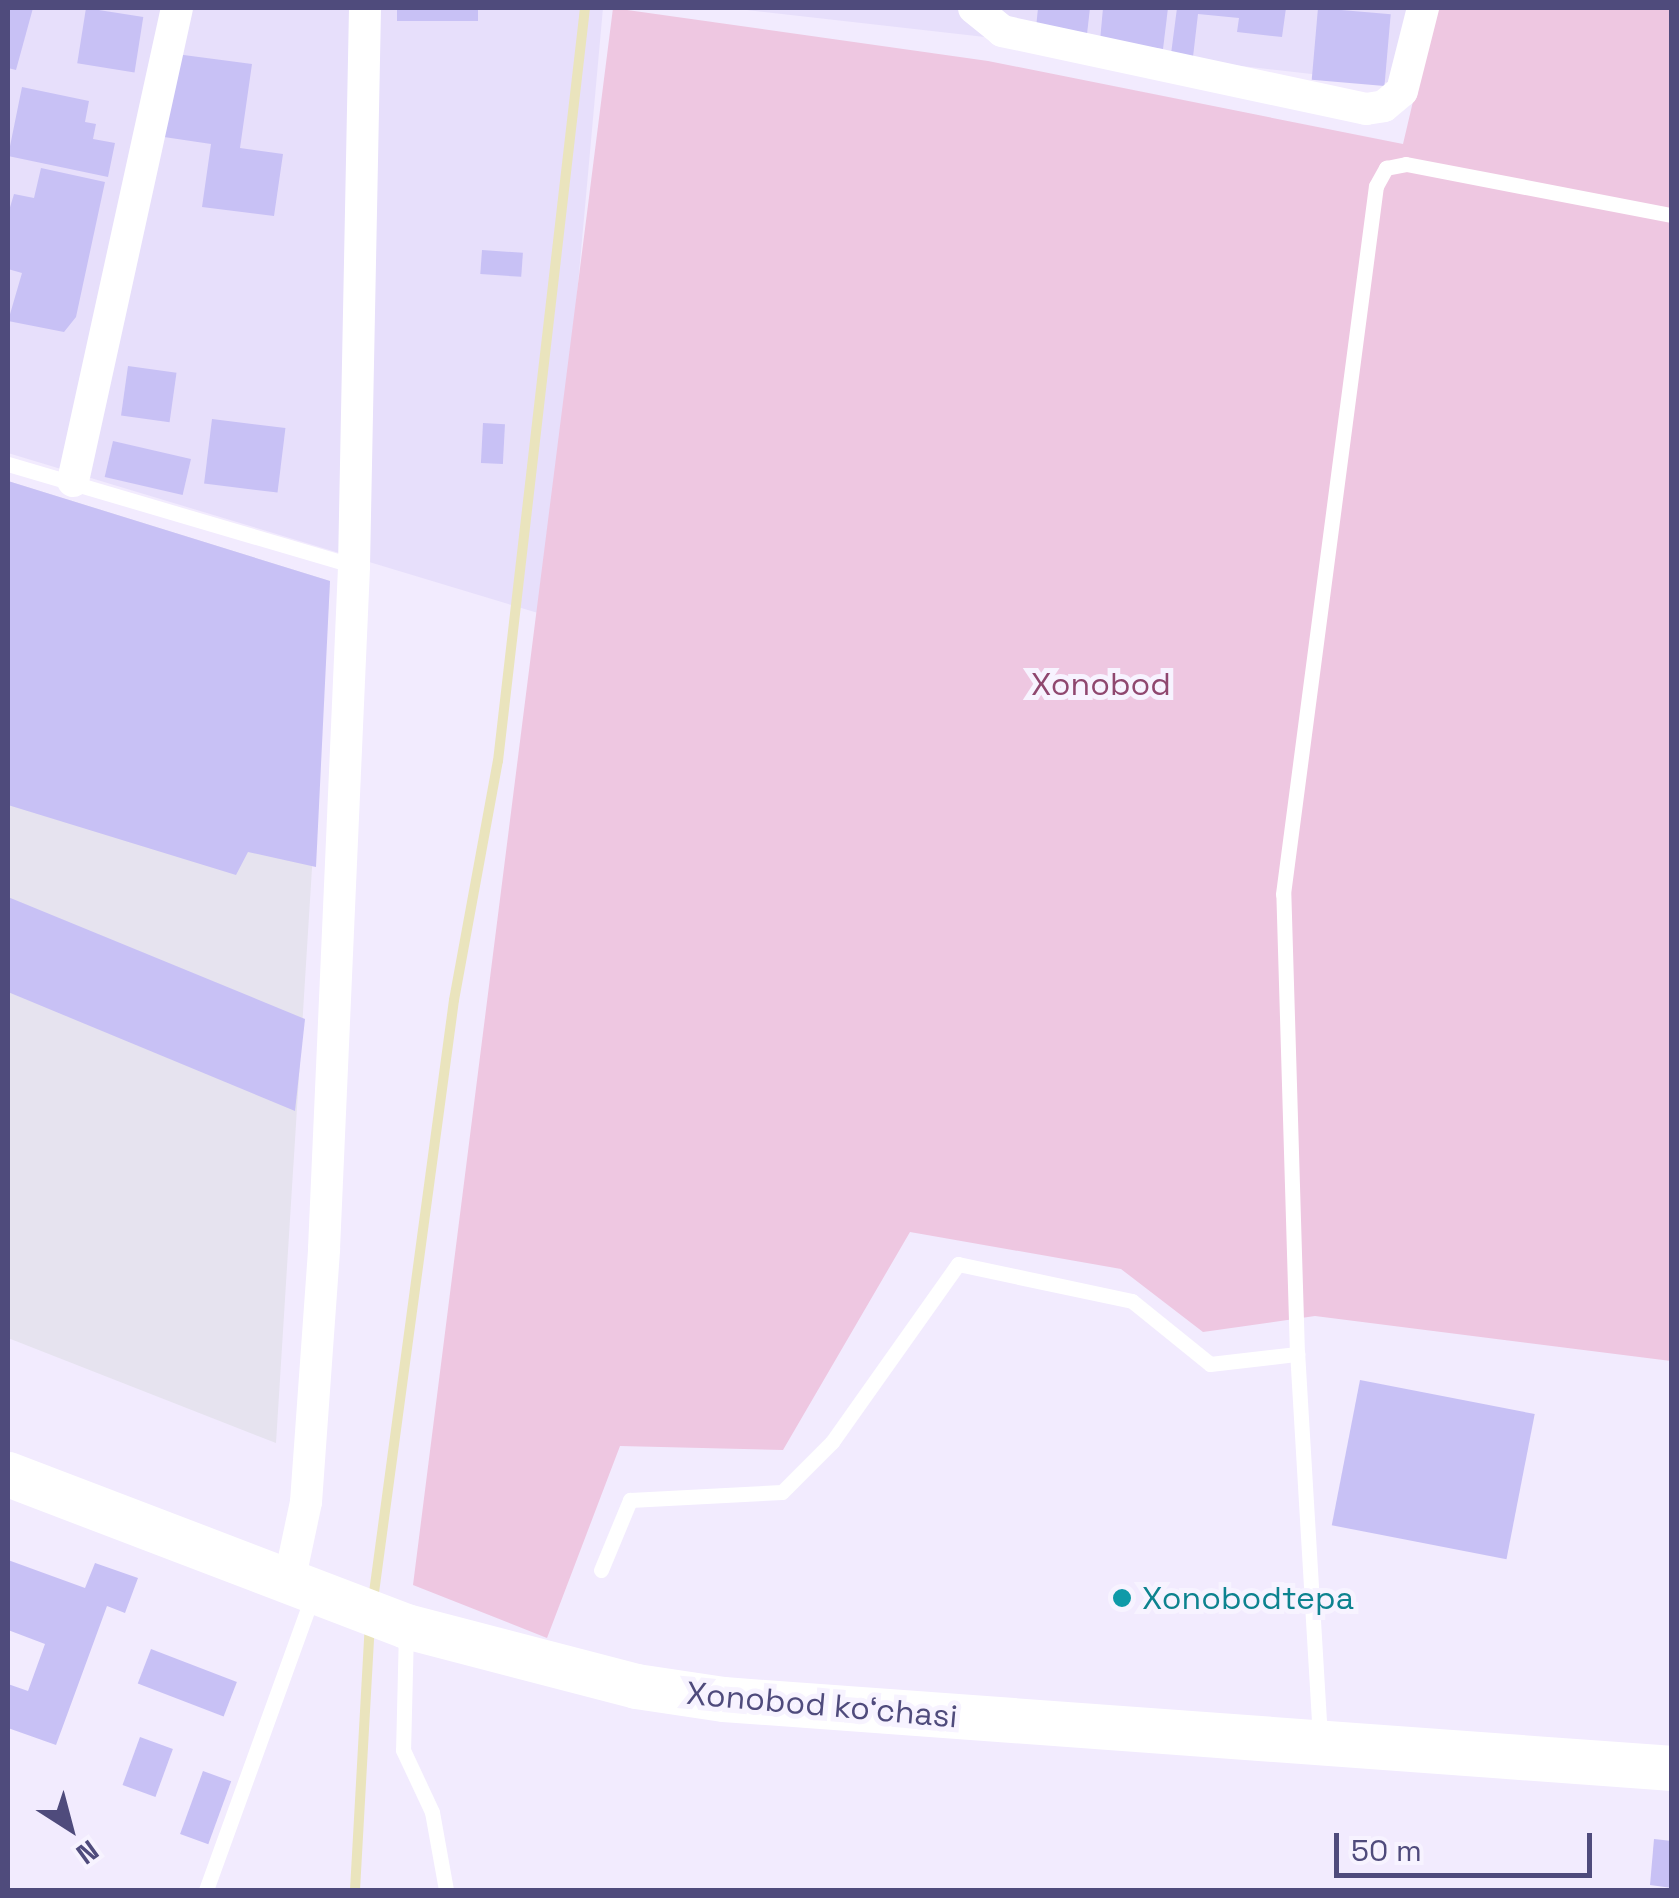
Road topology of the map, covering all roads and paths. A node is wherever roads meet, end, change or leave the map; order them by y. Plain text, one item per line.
1 (177, 8) edge
2 (364, 8) edge
3 (974, 8) edge
4 (1423, 8) edge
5 (1672, 215) edge
6 (8, 464) edge
7 (72, 481) junction
8 (354, 566) junction
9 (1297, 1354) junction
10 (8, 1474) edge
11 (601, 1570) dead end
12 (302, 1587) junction
13 (383, 1617) junction
14 (1320, 1742) junction
15 (1672, 1768) edge
16 (206, 1890) edge
17 (446, 1890) edge

1 - 7 street
2 - 8 street
3 - 4 street
5 - 9 lane
6 - 7 lane
7 - 8 lane
8 - 12 street
9 - 11 lane
9 - 14 lane
10 - 12 main road, Xonobod koʻchasi
12 - 13 main road, Xonobod koʻchasi
12 - 16 lane
13 - 14 main road, Xonobod koʻchasi
13 - 17 lane
14 - 15 main road, Xonobod koʻchasi

